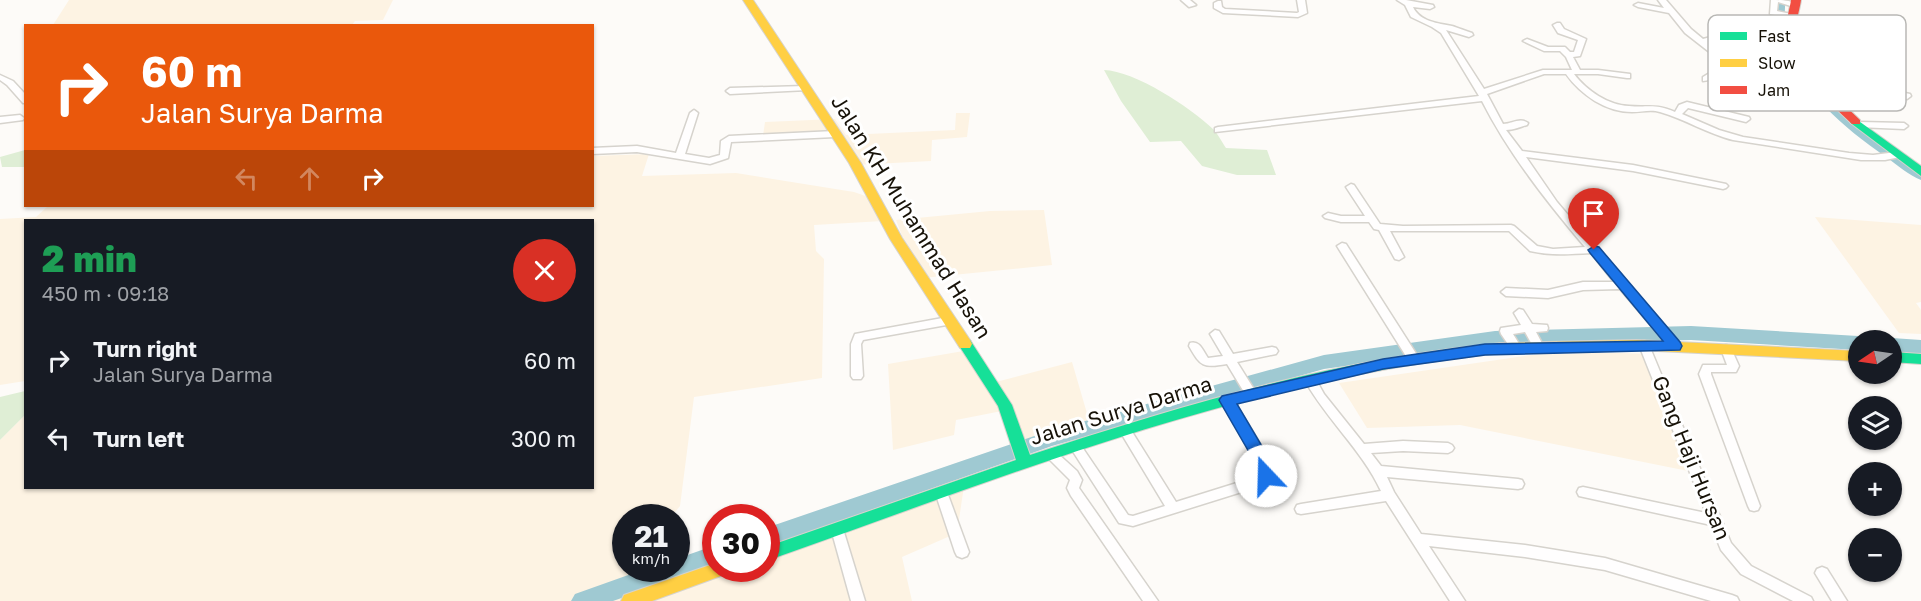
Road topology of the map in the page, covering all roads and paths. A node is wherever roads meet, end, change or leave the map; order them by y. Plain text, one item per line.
1 (748, 0) edge
2 (1301, 0) edge
3 (1662, 0) edge
4 (1777, 0) edge
5 (1405, 2) edge
6 (1218, 3) dead end
7 (1638, 5) dead end
8 (1430, 7) dead end
9 (1791, 8) edge
10 (1670, 11) junction
11 (1557, 25) dead end
12 (1440, 27) junction
13 (1469, 34) dead end
14 (1708, 40) edge
15 (1527, 41) dead end
16 (1701, 42) junction
17 (1708, 47) edge
18 (1568, 55) junction
19 (1572, 72) junction
20 (1627, 76) dead end
21 (0, 77) edge
22 (805, 88) junction
23 (730, 91) dead end
24 (1482, 95) junction
25 (24, 99) edge
26 (1708, 110) edge
27 (1712, 111) edge
28 (1845, 111) edge
29 (694, 113) dead end
30 (1677, 116) junction
31 (23, 118) edge
32 (1746, 119) dead end
33 (0, 120) edge
34 (1524, 123) dead end
35 (1860, 125) junction
36 (1904, 126) dead end
37 (1500, 127) junction
38 (1218, 130) dead end
39 (835, 134) junction
40 (594, 151) edge
41 (1521, 154) junction
42 (680, 155) junction
43 (1894, 156) junction
44 (1921, 172) edge
45 (1723, 186) dead end
46 (1351, 187) dead end
47 (1328, 216) dead end
48 (1370, 219) junction
49 (1383, 228) junction
50 (1342, 246) dead end
51 (1594, 250) junction
52 (1399, 257) dead end
53 (1624, 285) junction
54 (1506, 292) dead end
55 (1519, 313) dead end
56 (948, 321) junction
57 (1543, 328) dead end
58 (1528, 329) junction
59 (1215, 334) dead end
60 (1511, 342) junction
61 (1672, 342) junction
62 (1537, 344) junction
63 (1644, 345) junction
64 (1194, 346) dead end
65 (1726, 349) junction
66 (1272, 351) dead end
67 (1848, 355) edge
68 (1412, 356) junction
69 (1902, 358) edge
70 (1921, 359) edge
71 (1234, 364) junction
72 (857, 375) dead end
73 (1310, 379) junction
74 (1248, 390) junction
75 (1227, 400) junction
76 (1125, 430) junction
77 (1076, 447) junction
78 (1448, 448) dead end
79 (1362, 449) junction
80 (1051, 454) junction
81 (1024, 459) junction
82 (1378, 471) junction
83 (1518, 484) dead end
84 (941, 492) junction
85 (1583, 492) dead end
86 (1389, 495) junction
87 (1754, 506) dead end
88 (1173, 508) junction
89 (1301, 509) dead end
90 (1714, 520) junction
91 (837, 529) junction
92 (1419, 539) junction
93 (780, 549) edge
94 (962, 552) dead end
95 (1822, 573) dead end
96 (702, 575) edge
97 (630, 601) edge
98 (858, 601) edge
99 (1151, 601) edge
100 (1458, 601) edge
101 (1732, 601) edge
102 (1806, 601) edge
103 (1840, 601) edge

1 - 22 main road, Jalan KH Muhammad Hasan
2 - 6 street
3 - 10 street
4 - 9 street
4 - 9 street
5 - 8 street
5 - 12 street
7 - 10 street
10 - 16 street
11 - 18 street
12 - 13 street
12 - 24 street
14 - 16 street
15 - 18 street
16 - 17 street
18 - 19 street
19 - 20 street
19 - 24 street
19 - 30 street
21 - 25 street
22 - 23 street
22 - 39 main road, Jalan KH Muhammad Hasan
24 - 37 street
24 - 38 street
26 - 30 street
27 - 32 street
28 - 35 main road
29 - 42 street
30 - 43 street
31 - 33 street
34 - 37 street
35 - 36 street
35 - 43 main road
37 - 41 street
39 - 42 street
39 - 56 main road, Jalan KH Muhammad Hasan
40 - 42 street
41 - 45 street
41 - 51 street
43 - 44 main road
46 - 48 street
47 - 48 street
48 - 49 street
49 - 51 street
49 - 52 street
50 - 68 street
51 - 53 street
53 - 54 street
53 - 61 street
55 - 58 street
56 - 72 street
56 - 81 main road, Jalan KH Muhammad Hasan
57 - 58 street
58 - 60 street
58 - 62 street
59 - 71 street
60 - 62 main road, Jalan Surya Darma
60 - 68 main road, Jalan Surya Darma
61 - 63 main road, Jalan Surya Darma
61 - 65 main road, Jalan Surya Darma
62 - 63 main road, Jalan Surya Darma
63 - 90 street, Gang Haji Hursan
64 - 71 street
65 - 67 main road, Jalan Surya Darma
65 - 87 street
66 - 71 street
68 - 73 main road, Jalan Surya Darma
69 - 70 main road
71 - 74 street
73 - 74 main road, Jalan Surya Darma
73 - 79 street
74 - 75 main road, Jalan Surya Darma
75 - 76 main road, Jalan Surya Darma
75 - 88 street
76 - 77 main road, Jalan Surya Darma
76 - 88 street
77 - 80 main road, Jalan Surya Darma
77 - 88 street
78 - 79 street
79 - 82 street
80 - 81 main road, Jalan Surya Darma
80 - 99 street
81 - 84 main road, Jalan Surya Darma
82 - 83 street
82 - 86 street
84 - 91 main road, Jalan Surya Darma
84 - 94 street
85 - 90 street
86 - 89 street
86 - 92 street
90 - 102 street, Gang Haji Hursan
91 - 93 main road, Jalan Surya Darma
91 - 98 street
92 - 100 street
92 - 101 street
95 - 103 street
96 - 97 main road

